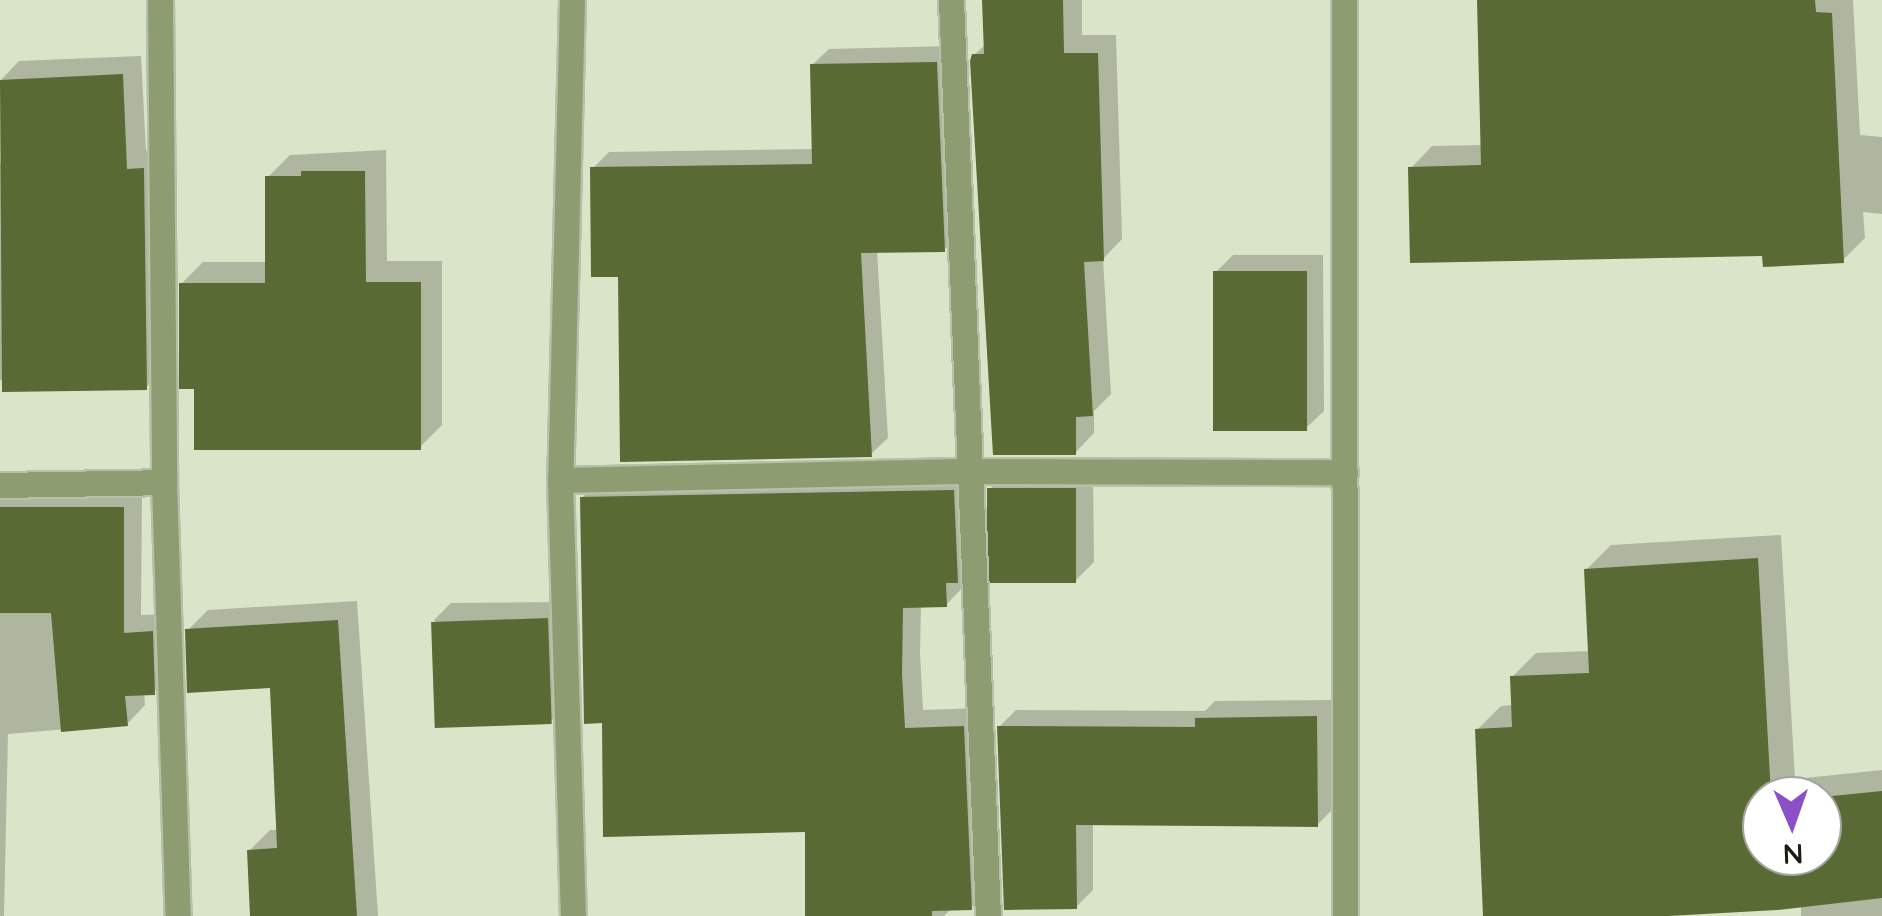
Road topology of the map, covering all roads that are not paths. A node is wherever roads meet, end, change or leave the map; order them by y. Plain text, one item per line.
1 (160, 0) edge
2 (572, 0) edge
3 (951, 0) edge
4 (1344, 0) edge
5 (968, 471) junction
6 (1345, 472) junction
7 (560, 480) junction
8 (164, 482) junction
9 (0, 485) edge
10 (178, 916) edge
11 (573, 916) edge
12 (988, 916) edge
13 (1345, 916) edge

1 - 8 street
2 - 7 street
3 - 5 street
4 - 6 street
5 - 6 street
5 - 7 street
5 - 12 street
6 - 13 street
7 - 11 street
8 - 9 street
8 - 10 street

